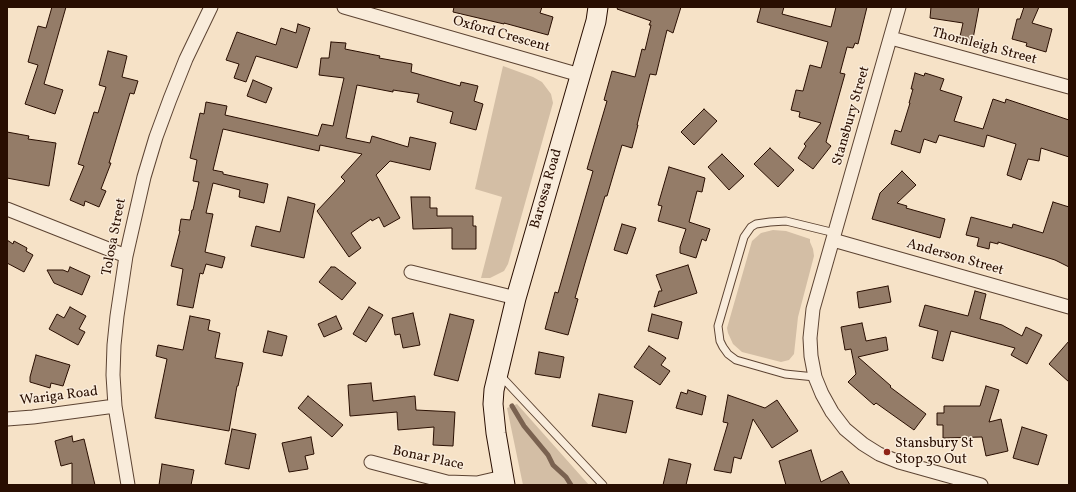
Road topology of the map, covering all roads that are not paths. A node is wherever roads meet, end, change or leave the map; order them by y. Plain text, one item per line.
1 (211, 7) edge
2 (344, 7) edge
3 (598, 7) edge
4 (899, 7) edge
5 (891, 38) junction
6 (580, 75) junction
7 (1069, 87) edge
8 (7, 210) edge
9 (834, 237) junction
10 (126, 256) junction
11 (410, 272) dead end
12 (516, 298) junction
13 (1069, 307) edge
14 (498, 372) junction
15 (815, 377) junction
16 (115, 406) junction
17 (7, 419) edge
18 (371, 462) dead end
19 (504, 481) edge
20 (128, 485) edge
21 (603, 485) edge
22 (981, 485) edge

1 - 10 street, Tolosa Street
2 - 6 street, Oxford Crescent
3 - 6 street, Barossa Road
4 - 5 street, Stansbury Street
5 - 7 street, Thornleigh Street
5 - 9 street, Stansbury Street
6 - 12 street, Barossa Road
8 - 10 street
9 - 13 street, Anderson Street
9 - 15 street, Stansbury Street
9 - 15 lane
10 - 16 street, Tolosa Street
11 - 12 street
12 - 14 street, Barossa Road
14 - 19 street, Barossa Road
14 - 21 lane
15 - 22 street, Stansbury Street
16 - 17 street, Wariga Road
16 - 20 street, Tolosa Street
18 - 19 street, Bonar Place

